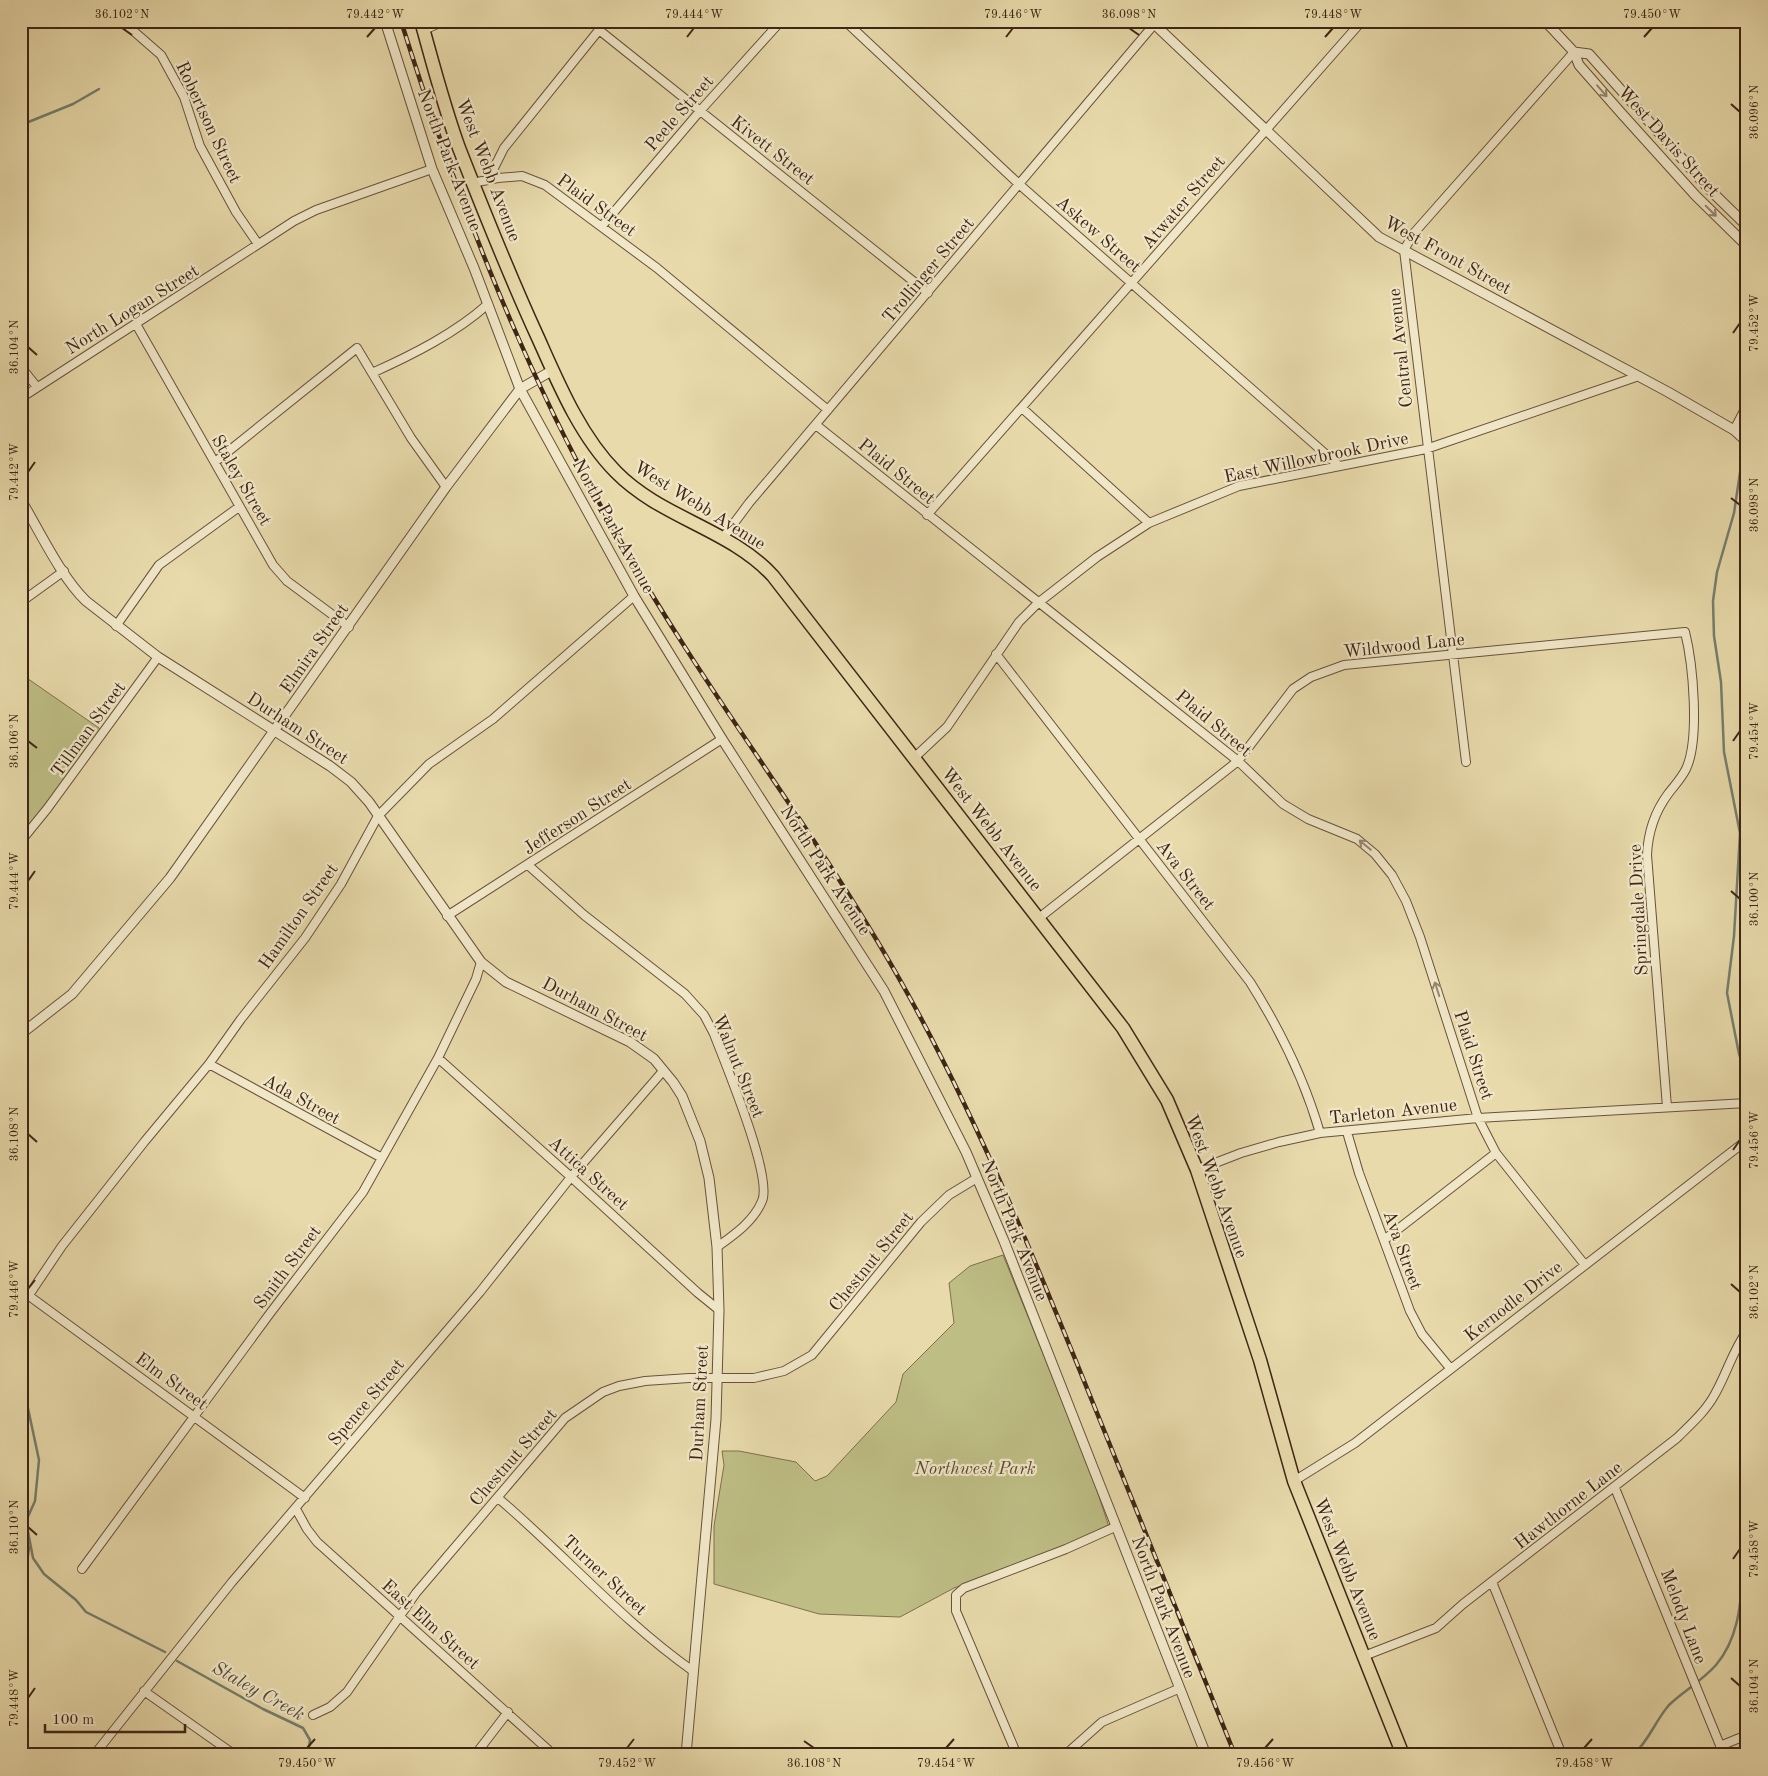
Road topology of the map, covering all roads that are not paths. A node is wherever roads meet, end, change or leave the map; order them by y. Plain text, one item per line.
1 (122, 21) edge
2 (385, 21) edge
3 (444, 21) edge
4 (781, 21) edge
5 (845, 21) edge
6 (1362, 21) edge
7 (1545, 21) edge
8 (1154, 22) edge
9 (423, 26) edge
10 (1574, 52) junction
11 (700, 111) junction
12 (1265, 131) junction
13 (432, 169) junction
14 (488, 180) junction
15 (472, 183) junction
16 (1020, 185) junction
17 (602, 226) junction
18 (1747, 226) edge
19 (258, 244) junction
20 (1747, 246) edge
21 (1404, 250) junction
22 (1132, 283) junction
23 (928, 293) junction
24 (488, 304) junction
25 (136, 324) junction
26 (21, 367) edge
27 (552, 370) junction
28 (372, 373) junction
29 (1639, 376) junction
30 (37, 387) junction
31 (520, 389) junction
32 (21, 398) edge
33 (1747, 405) edge
34 (1022, 408) junction
35 (828, 410) junction
36 (816, 425) junction
37 (1734, 430) junction
38 (1745, 440) edge
39 (1426, 449) junction
40 (214, 462) junction
41 (1338, 465) junction
42 (446, 488) junction
43 (21, 500) edge
44 (239, 507) junction
45 (927, 515) junction
46 (1149, 523) junction
47 (723, 538) junction
48 (64, 571) junction
49 (634, 596) junction
50 (21, 602) edge
51 (1038, 602) junction
52 (116, 626) junction
53 (349, 627) junction
54 (1685, 632) joint
55 (996, 654) junction
56 (1452, 655) junction
57 (158, 657) junction
58 (274, 732) junction
59 (722, 740) junction
60 (914, 758) junction
61 (1238, 761) junction
62 (1466, 762) dead end
63 (378, 816) junction
64 (1140, 840) junction
65 (21, 841) edge
66 (528, 864) junction
67 (447, 916) junction
68 (1039, 918) junction
69 (481, 962) junction
70 (21, 1034) edge
71 (438, 1058) junction
72 (209, 1064) junction
73 (663, 1071) junction
74 (1747, 1103) edge
75 (1666, 1108) junction
76 (1478, 1118) junction
77 (1347, 1132) junction
78 (1320, 1134) junction
79 (1747, 1140) edge
80 (1496, 1153) junction
81 (382, 1158) junction
82 (1197, 1170) junction
83 (571, 1176) junction
84 (977, 1178) junction
85 (1384, 1240) junction
86 (717, 1247) junction
87 (1585, 1265) junction
88 (21, 1290) edge
89 (29, 1295) junction
90 (719, 1310) junction
91 (1747, 1331) edge
92 (1450, 1368) junction
93 (719, 1378) junction
94 (195, 1416) junction
95 (1294, 1481) junction
96 (1615, 1488) junction
97 (305, 1498) junction
98 (498, 1498) junction
99 (296, 1509) junction
100 (1115, 1527) junction
101 (82, 1569) dead end
102 (1492, 1582) junction
103 (399, 1616) junction
104 (1364, 1656) junction
105 (693, 1671) junction
106 (1178, 1689) junction
107 (144, 1691) junction
108 (508, 1712) junction
109 (313, 1715) dead end
110 (1747, 1736) edge
111 (1720, 1746) junction
112 (94, 1755) edge
113 (234, 1755) edge
114 (475, 1755) edge
115 (554, 1755) edge
116 (686, 1755) edge
117 (1017, 1755) edge
118 (1065, 1755) edge
119 (1206, 1755) edge
120 (1402, 1755) edge
121 (1562, 1755) edge
122 (1724, 1755) edge

1 - 19 street, Robertson Street
2 - 13 street, North Park Avenue
3 - 9 street
4 - 11 street, Peele Street
5 - 16 street, Askew Street
6 - 12 street, Atwater Street
7 - 10 street, West Davis Street
8 - 12 street, West Front Street
8 - 16 street, Trollinger Street
9 - 15 highway, West Webb Avenue
10 - 18 street, West Davis Street
10 -> 20 street, West Davis Street
10 - 21 street
11 - 14 street, Kivett Street
11 - 17 street, Peele Street
11 - 23 street, Kivett Street
12 - 21 street, West Front Street
12 - 22 street, Atwater Street
13 - 19 street, North Logan Street
13 - 24 street, North Park Avenue
14 - 15 street, Plaid Street
14 - 17 street, Plaid Street
15 - 27 highway, West Webb Avenue
16 - 22 street, Askew Street
16 - 23 street, Trollinger Street
17 - 35 street, Plaid Street
19 - 25 street, North Logan Street
21 - 29 street, West Front Street
21 - 39 street, Central Avenue
22 - 34 street, Atwater Street
22 - 41 street, Askew Street
23 - 35 street, Trollinger Street
24 - 28 street
24 - 31 street, North Park Avenue
25 - 30 street, North Logan Street
25 - 40 street, Staley Street
26 - 30 street
27 - 31 street, Elmira Street
27 - 47 highway, West Webb Avenue
28 - 40 street
28 - 42 street
29 - 37 street, West Front Street
29 - 39 street, East Willowbrook Drive
30 - 32 street, North Logan Street
31 - 42 street, Elmira Street
31 - 49 street, North Park Avenue
33 - 37 street
34 - 45 street, Atwater Street
34 - 46 street
35 - 36 street, Trollinger Street
36 - 45 street, Plaid Street
36 - 47 street, Trollinger Street
37 - 38 street, West Front Street
39 - 41 street, East Willowbrook Drive
39 - 56 street, Central Avenue
40 - 44 street, Staley Street
41 - 46 street, East Willowbrook Drive
42 - 53 street, Elmira Street
43 - 48 street, Durham Street
44 - 52 street
44 - 53 street, Staley Street
45 - 51 street, Plaid Street
46 - 51 street, East Willowbrook Drive
47 - 60 highway, West Webb Avenue
48 - 50 street
48 - 52 street, Durham Street
49 - 59 street, North Park Avenue
49 - 63 street, Hamilton Street
51 - 55 street, East Willowbrook Drive
51 - 61 street, Plaid Street
52 - 57 street, Durham Street
53 - 58 street, Elmira Street
54 - 56 street, Wildwood Lane
54 - 75 street, Springdale Drive
55 - 60 street, East Willowbrook Drive
55 - 64 street, Ava Street
56 - 61 street, Wildwood Lane
56 - 62 street, Central Avenue
57 - 58 street, Durham Street
57 - 65 street, Tillman Street
58 - 63 street, Durham Street
58 - 70 street, Elmira Street
59 - 66 street, Jefferson Street
59 - 84 street, North Park Avenue
60 - 68 highway, West Webb Avenue
61 - 64 street, Wildwood Lane
76 -> 61 street, Plaid Street
63 - 67 street, Durham Street
63 - 72 street, Hamilton Street
64 - 68 street, Wildwood Lane
64 - 78 street, Ava Street
66 - 67 street, Jefferson Street
66 - 86 street, Walnut Street
67 - 69 street, Durham Street
68 - 82 highway, West Webb Avenue
69 - 71 street, Smith Street
69 - 73 street, Durham Street
71 - 81 street, Smith Street
71 - 83 street, Attica Street
72 - 81 street, Ada Street
72 - 89 street, Hamilton Street
73 - 83 street, Spence Street
73 - 86 street, Durham Street
74 - 75 street, Tarleton Avenue
75 - 76 street, Tarleton Avenue
76 - 77 street, Tarleton Avenue
76 - 80 street, Plaid Street
77 - 78 street, Tarleton Avenue
77 - 85 street, Ava Street
78 - 82 street, Tarleton Avenue
79 - 87 street, Kernodle Drive
80 - 85 street
80 - 87 street, Plaid Street
81 - 94 street, Smith Street
82 - 95 highway, West Webb Avenue
83 - 90 street, Attica Street
83 - 97 street, Spence Street
84 - 93 street, Chestnut Street
84 - 100 street, North Park Avenue
85 - 92 street, Ava Street
86 - 90 street, Durham Street
87 - 92 street, Kernodle Drive
88 - 89 street, Elm Street
89 - 94 street, Elm Street
90 - 93 street, Durham Street
91 - 96 street, Hawthorne Lane
92 - 95 street, Kernodle Drive
93 - 98 street, Chestnut Street
93 - 105 street, Durham Street
94 - 97 street, Elm Street
94 - 101 street, Smith Street
95 - 104 highway, West Webb Avenue
96 - 102 street, Hawthorne Lane
96 - 111 street, Melody Lane
97 - 99 street, Spence Street
98 - 103 street, Chestnut Street
98 - 105 street, Turner Street
99 - 103 street, East Elm Street
99 - 107 street, Spence Street
100 - 106 street, North Park Avenue
100 - 117 street
102 - 104 street, Hawthorne Lane
102 - 121 street
103 - 108 street, East Elm Street
103 - 109 street, Chestnut Street
104 - 120 highway, West Webb Avenue
105 - 116 street, Durham Street
106 - 118 street
106 - 119 street, North Park Avenue
107 - 112 street, Spence Street
107 - 113 street
108 - 114 street
108 - 115 street, East Elm Street
110 - 111 street
111 - 122 street, Melody Lane

